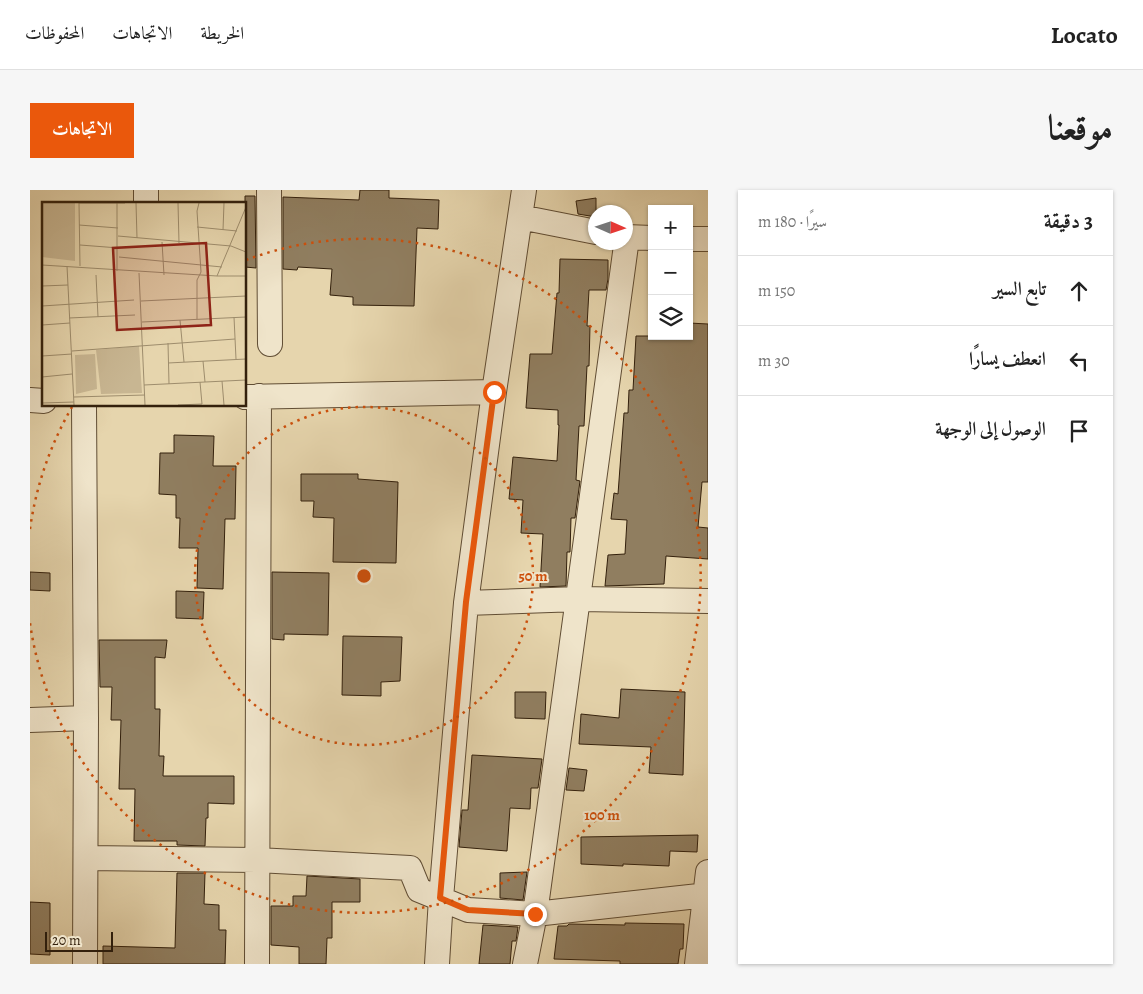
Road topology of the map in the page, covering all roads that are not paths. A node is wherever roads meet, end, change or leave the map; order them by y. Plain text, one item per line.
1 (268, 190) edge
2 (524, 190) edge
3 (520, 217) junction
4 (588, 230) edge
5 (633, 238) edge
6 (648, 238) edge
7 (693, 239) edge
8 (708, 240) edge
9 (624, 250) edge
10 (270, 344) dead end
11 (494, 392) junction
12 (252, 397) edge
13 (84, 406) edge
14 (579, 599) junction
15 (708, 601) edge
16 (466, 602) junction
17 (86, 718) junction
18 (30, 720) edge
19 (86, 858) junction
20 (257, 860) junction
21 (707, 887) edge
22 (440, 898) junction
23 (535, 914) junction
24 (86, 964) edge
25 (257, 964) edge
26 (437, 964) edge
27 (525, 964) edge
28 (697, 964) edge

1 - 10 street
2 - 3 street
3 - 4 street
3 - 11 street
5 - 6 street
7 - 8 street
9 - 14 street
11 - 12 street
11 - 16 street
12 - 20 street
13 - 17 street
14 - 15 street
14 - 16 street
14 - 23 street
16 - 22 street
17 - 18 street
17 - 19 street
19 - 20 street
19 - 24 street
20 - 22 street
20 - 25 street
21 - 23 street
21 - 28 street
22 - 23 street
22 - 26 street
23 - 27 street

